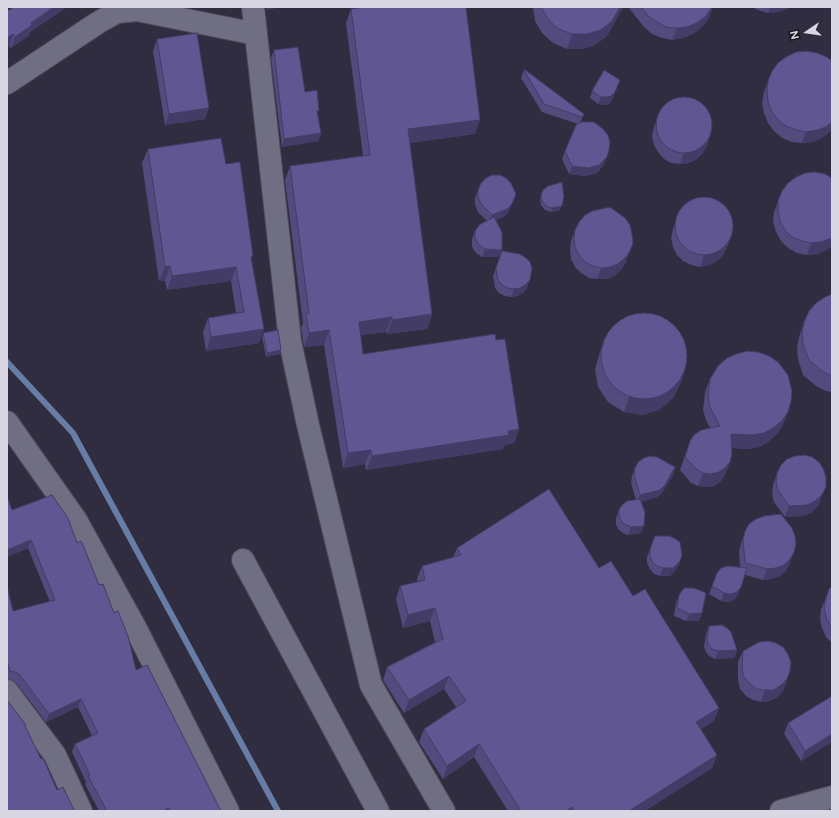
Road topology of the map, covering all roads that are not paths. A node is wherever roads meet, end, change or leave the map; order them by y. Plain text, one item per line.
1 (253, 7) edge
2 (256, 34) junction
3 (7, 83) edge
4 (7, 422) edge
5 (243, 560) dead end
6 (7, 691) edge
7 (832, 797) edge
8 (81, 811) edge
9 (228, 811) edge
10 (378, 811) edge
11 (444, 811) edge
12 (781, 811) edge

1 - 2 street
2 - 3 street
2 - 11 street
4 - 9 street
5 - 10 street
6 - 8 street
7 - 12 street

